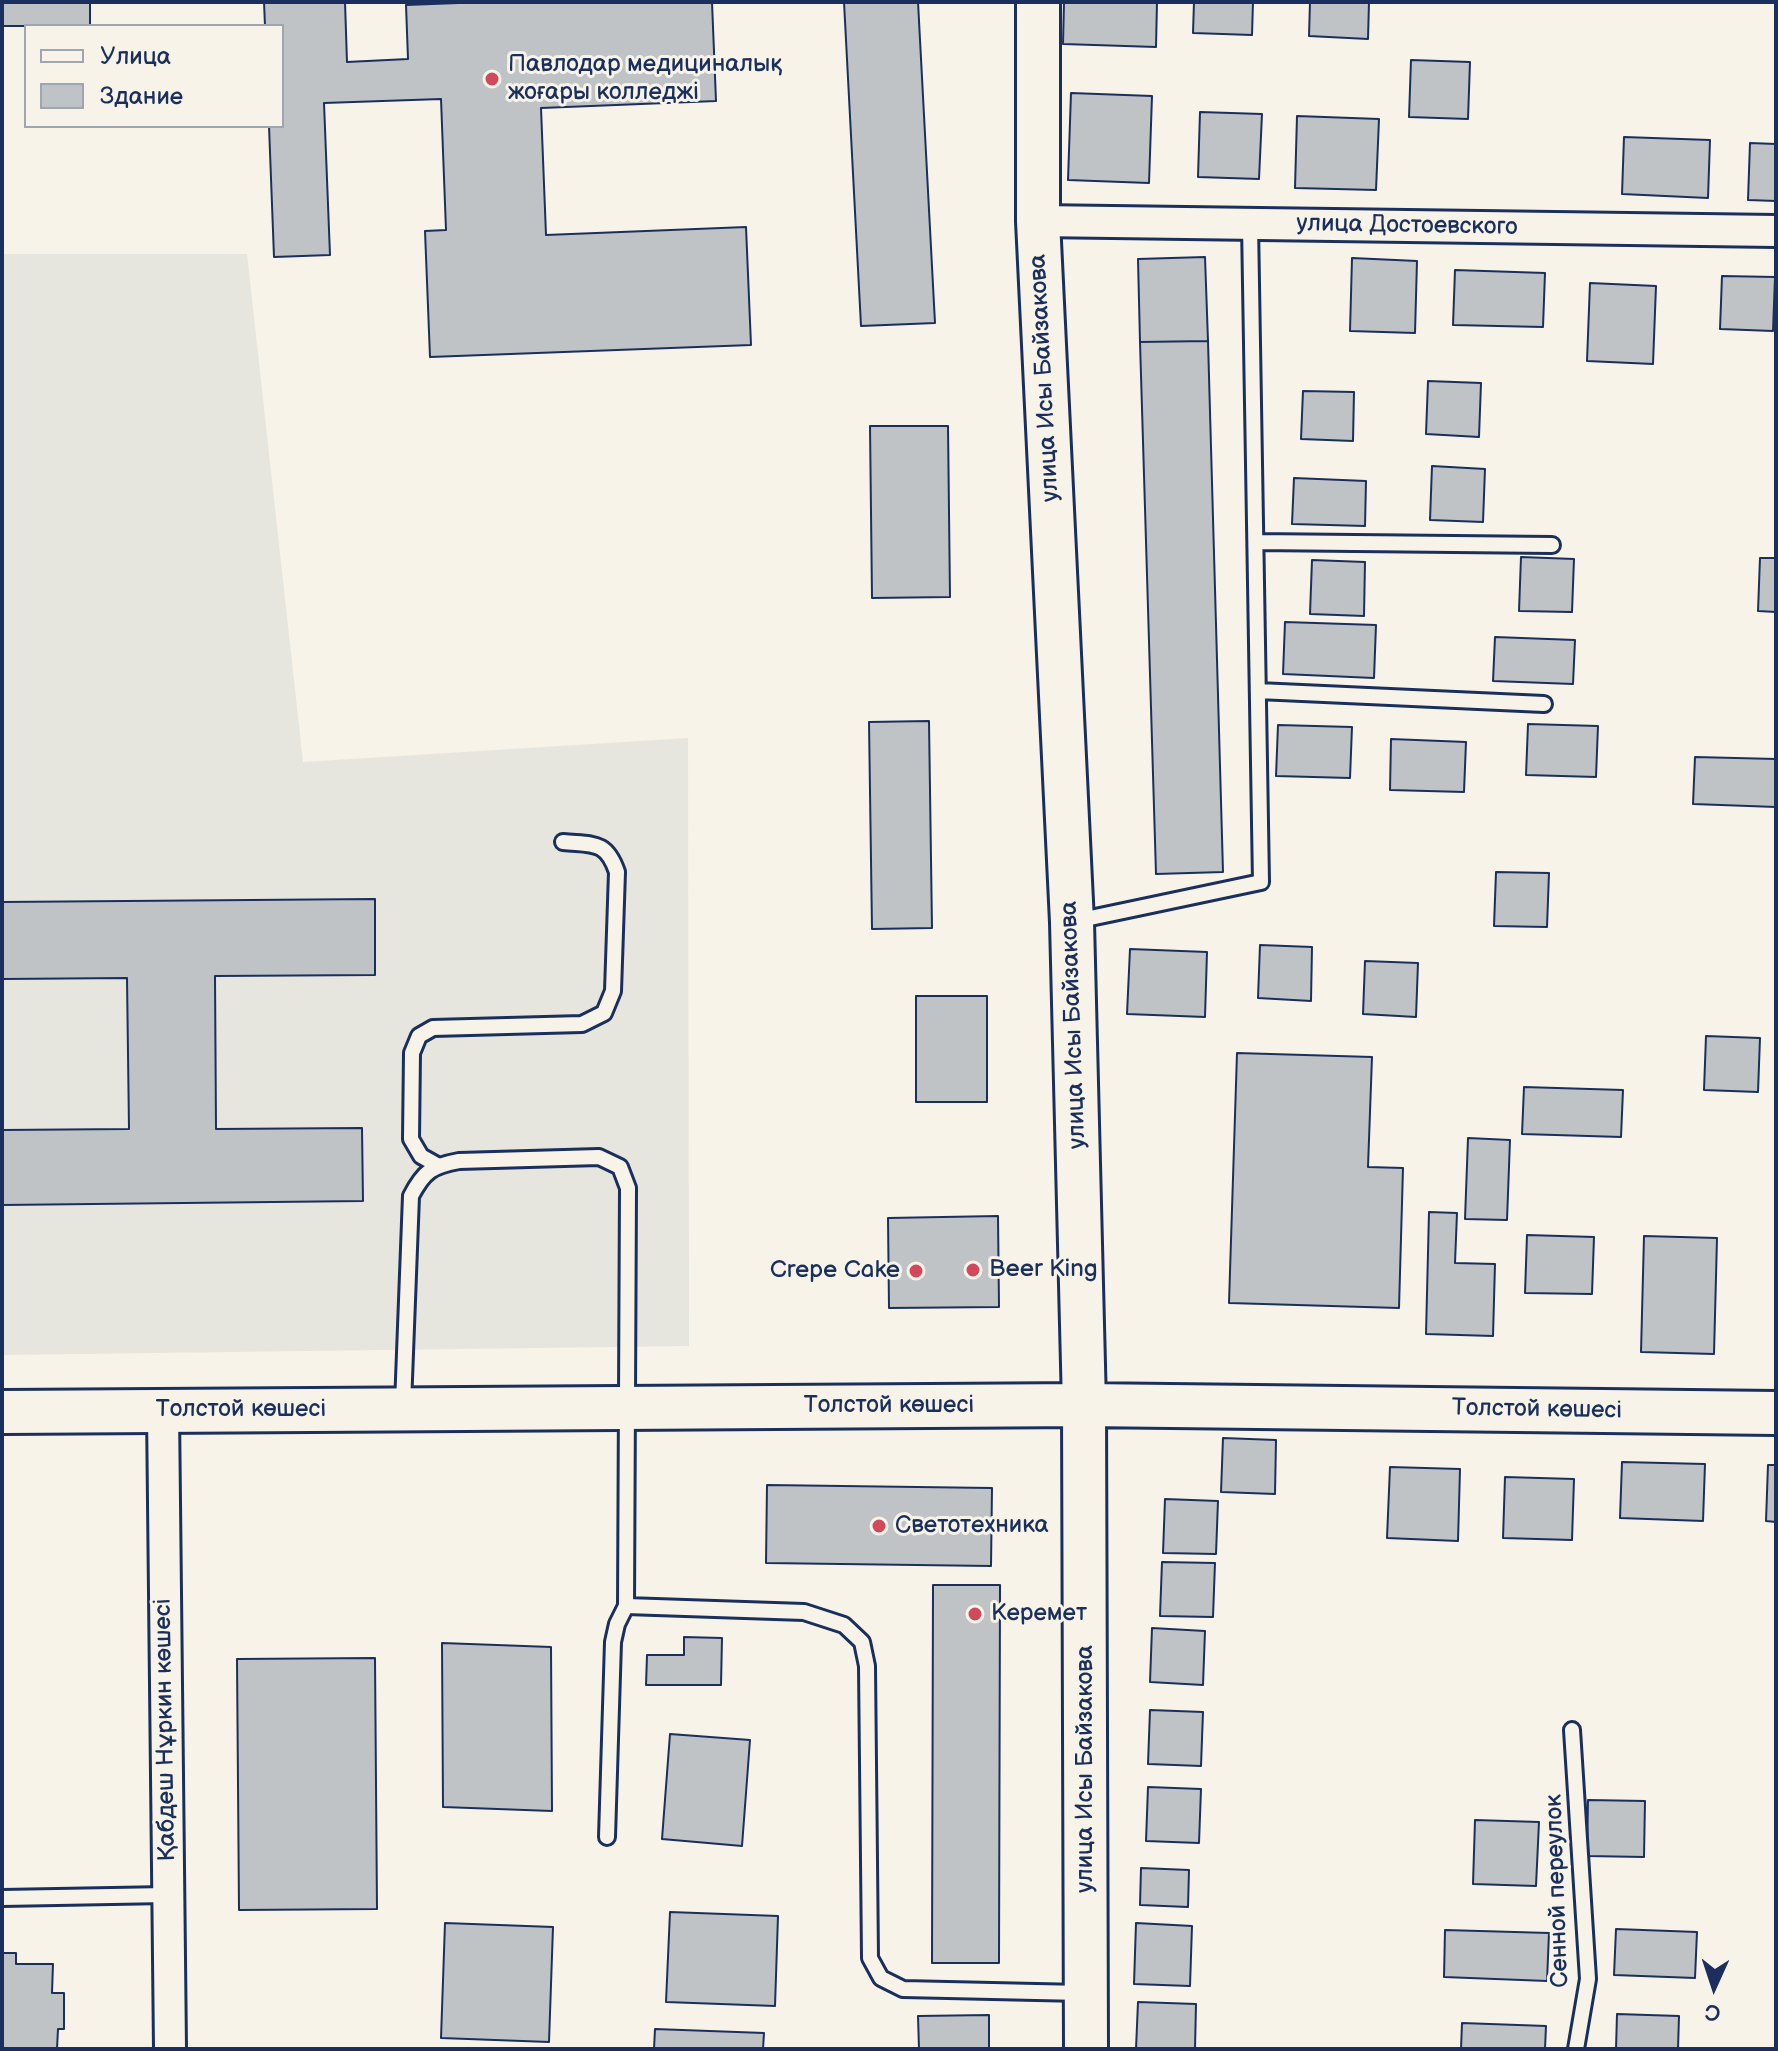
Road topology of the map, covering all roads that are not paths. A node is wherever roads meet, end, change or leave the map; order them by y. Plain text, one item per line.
1 (1038, 2) edge
2 (1038, 221) junction
3 (1250, 224) junction
4 (1776, 231) edge
5 (1256, 542) junction
6 (1552, 545) dead end
7 (1258, 691) junction
8 (1544, 704) dead end
9 (563, 842) dead end
10 (1072, 922) junction
11 (437, 1165) junction
12 (1084, 1405) junction
13 (627, 1408) junction
14 (403, 1410) junction
15 (163, 1411) junction
16 (2, 1412) edge
17 (1776, 1413) edge
18 (626, 1606) junction
19 (1572, 1730) dead end
20 (607, 1837) dead end
21 (167, 1895) junction
22 (2, 1898) edge
23 (1088, 1993) junction
24 (170, 2049) edge
25 (1086, 2049) edge
26 (1576, 2049) edge

1 - 2 street, улица Исы Байзакова
2 - 3 street, улица Достоевского
2 - 10 street, улица Исы Байзакова
3 - 4 street, улица Достоевского
3 - 5 lane
5 - 6 lane
5 - 7 lane
7 - 8 lane
7 - 10 lane
9 - 11 lane
10 - 12 street, улица Исы Байзакова
11 - 13 lane
11 - 14 lane
12 - 13 street, Толстой көшесі
12 - 17 street, Толстой көшесі
12 - 23 street, улица Исы Байзакова
13 - 14 street, Толстой көшесі
13 - 18 lane
14 - 15 street, Толстой көшесі
15 - 16 street, Толстой көшесі
15 - 21 street, Қабдеш Нұркин көшесі
18 - 20 lane
18 - 23 lane
19 - 26 lane, Сенной переулок
21 - 22 lane
21 - 24 street, Қабдеш Нұркин көшесі
23 - 25 street, улица Исы Байзакова

